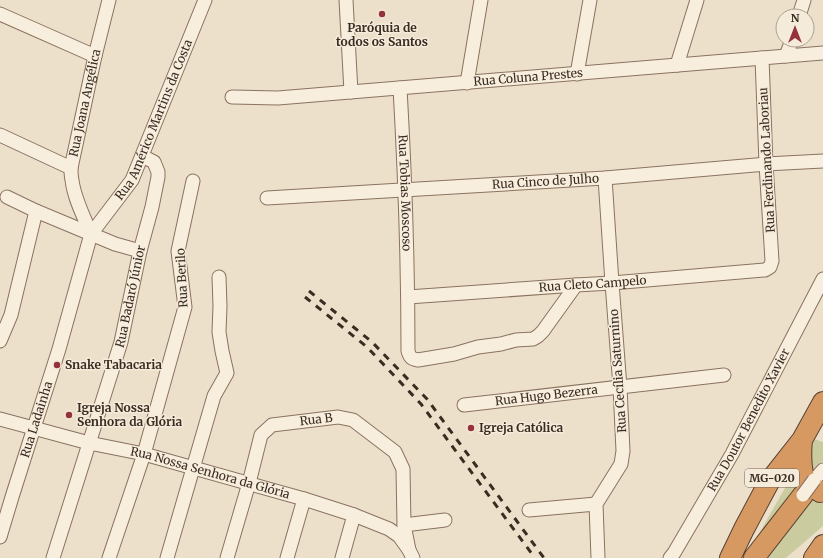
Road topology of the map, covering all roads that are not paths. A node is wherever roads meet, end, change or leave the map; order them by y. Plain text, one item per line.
1 (109, 0) edge
2 (205, 0) edge
3 (346, 0) edge
4 (481, 0) edge
5 (590, 0) edge
6 (697, 0) edge
7 (0, 14) edge
8 (789, 48) edge
9 (823, 53) edge
10 (95, 56) junction
11 (786, 56) junction
12 (762, 58) junction
13 (677, 65) junction
14 (577, 74) junction
15 (468, 83) junction
16 (400, 88) junction
17 (351, 92) junction
18 (232, 97) dead end
19 (0, 135) edge
20 (142, 156) junction
21 (823, 161) edge
22 (766, 164) junction
23 (71, 168) junction
24 (605, 178) junction
25 (193, 181) dead end
26 (405, 190) junction
27 (7, 197) dead end
28 (267, 198) dead end
29 (80, 207) junction
30 (36, 211) junction
31 (107, 213) junction
32 (91, 234) junction
33 (140, 251) junction
34 (772, 261) joint
35 (219, 277) dead end
36 (823, 279) edge
37 (612, 283) junction
38 (576, 285) junction
39 (408, 297) junction
40 (0, 342) edge
41 (724, 375) dead end
42 (620, 387) junction
43 (823, 402) edge
44 (464, 406) dead end
45 (0, 419) edge
46 (33, 428) junction
47 (802, 440) junction
48 (89, 443) junction
49 (144, 454) junction
50 (194, 467) junction
51 (823, 470) edge
52 (249, 483) junction
53 (814, 489) edge
54 (304, 499) junction
55 (596, 504) junction
56 (529, 510) dead end
57 (354, 515) junction
58 (445, 520) dead end
59 (404, 525) junction
60 (0, 536) edge
61 (823, 546) edge
62 (409, 555) edge
63 (53, 558) edge
64 (109, 558) edge
65 (167, 558) edge
66 (227, 558) edge
67 (287, 558) edge
68 (342, 558) edge
69 (598, 558) edge
70 (670, 558) edge
71 (730, 558) edge
72 (754, 558) edge
73 (814, 558) edge

1 - 10 street, Rua Joana Angélica
2 - 20 street, Rua Américo Martins da Costa
3 - 17 street
4 - 15 street
5 - 14 street
6 - 13 street
7 - 10 street
8 - 11 street
9 - 11 street, Rua Coluna Prestes
10 - 23 street, Rua Joana Angélica
11 - 12 street, Rua Coluna Prestes
12 - 13 street, Rua Coluna Prestes
12 - 22 street, Rua Ferdinando Laboriau
13 - 14 street, Rua Coluna Prestes
14 - 15 street, Rua Coluna Prestes
15 - 16 street, Rua Coluna Prestes
16 - 17 street, Rua Coluna Prestes
16 - 26 street, Rua Tobias Moscoso
17 - 18 street, Rua Coluna Prestes
19 - 23 street
20 - 31 street, Rua Américo Martins da Costa
20 - 33 street, Rua Badaró Júnior
21 - 22 street, Rua Cinco de Julho
22 - 24 street, Rua Cinco de Julho
22 - 34 street, Rua Ferdinando Laboriau
23 - 29 street, Rua Joana Angélica
24 - 26 street, Rua Cinco de Julho
24 - 37 street, Rua Cecília Saturnino
25 - 49 street, Rua Berilo
26 - 28 street, Rua Cinco de Julho
26 - 39 street, Rua Tobias Moscoso
27 - 30 street
29 - 31 street
29 - 32 street, Rua Joana Angélica
30 - 32 street
30 - 40 street
31 - 32 street, Rua Américo Martins da Costa
32 - 33 street
32 - 46 street, Rua Ladainha
33 - 48 street, Rua Badaró Júnior
34 - 37 street, Rua Cleto Campelo
35 - 50 street
36 - 70 street, Rua Doutor Benedito Xavier
37 - 38 street, Rua Cleto Campelo
37 - 42 street, Rua Cecília Saturnino
38 - 39 street, Rua Cleto Campelo
38 - 39 street, Rua Tobias Moscoso
41 - 42 street, Rua Hugo Bezerra
42 - 44 street, Rua Hugo Bezerra
42 - 55 street, Rua Cecília Saturnino
43 - 47 highway, MG-020
45 - 46 street, Rua Nossa Senhora da Glória
46 - 48 street, Rua Nossa Senhora da Glória
46 - 60 street, Rua Ladainha
47 - 53 highway
47 - 71 highway, MG-020
48 - 49 street, Rua Nossa Senhora da Glória
48 - 63 street, Rua Badaró Júnior
49 - 50 street, Rua Nossa Senhora da Glória
49 - 64 street, Rua Berilo
50 - 52 street, Rua Nossa Senhora da Glória
50 - 65 street
51 - 53 street
52 - 54 street, Rua Nossa Senhora da Glória
52 - 59 street, Rua B
52 - 66 street, Rua B
53 - 72 highway
54 - 57 street, Rua Nossa Senhora da Glória
54 - 67 street
55 - 56 street
55 - 69 street
57 - 62 street, Rua Nossa Senhora da Glória
57 - 68 street
58 - 59 street
59 - 62 street
61 - 73 highway

